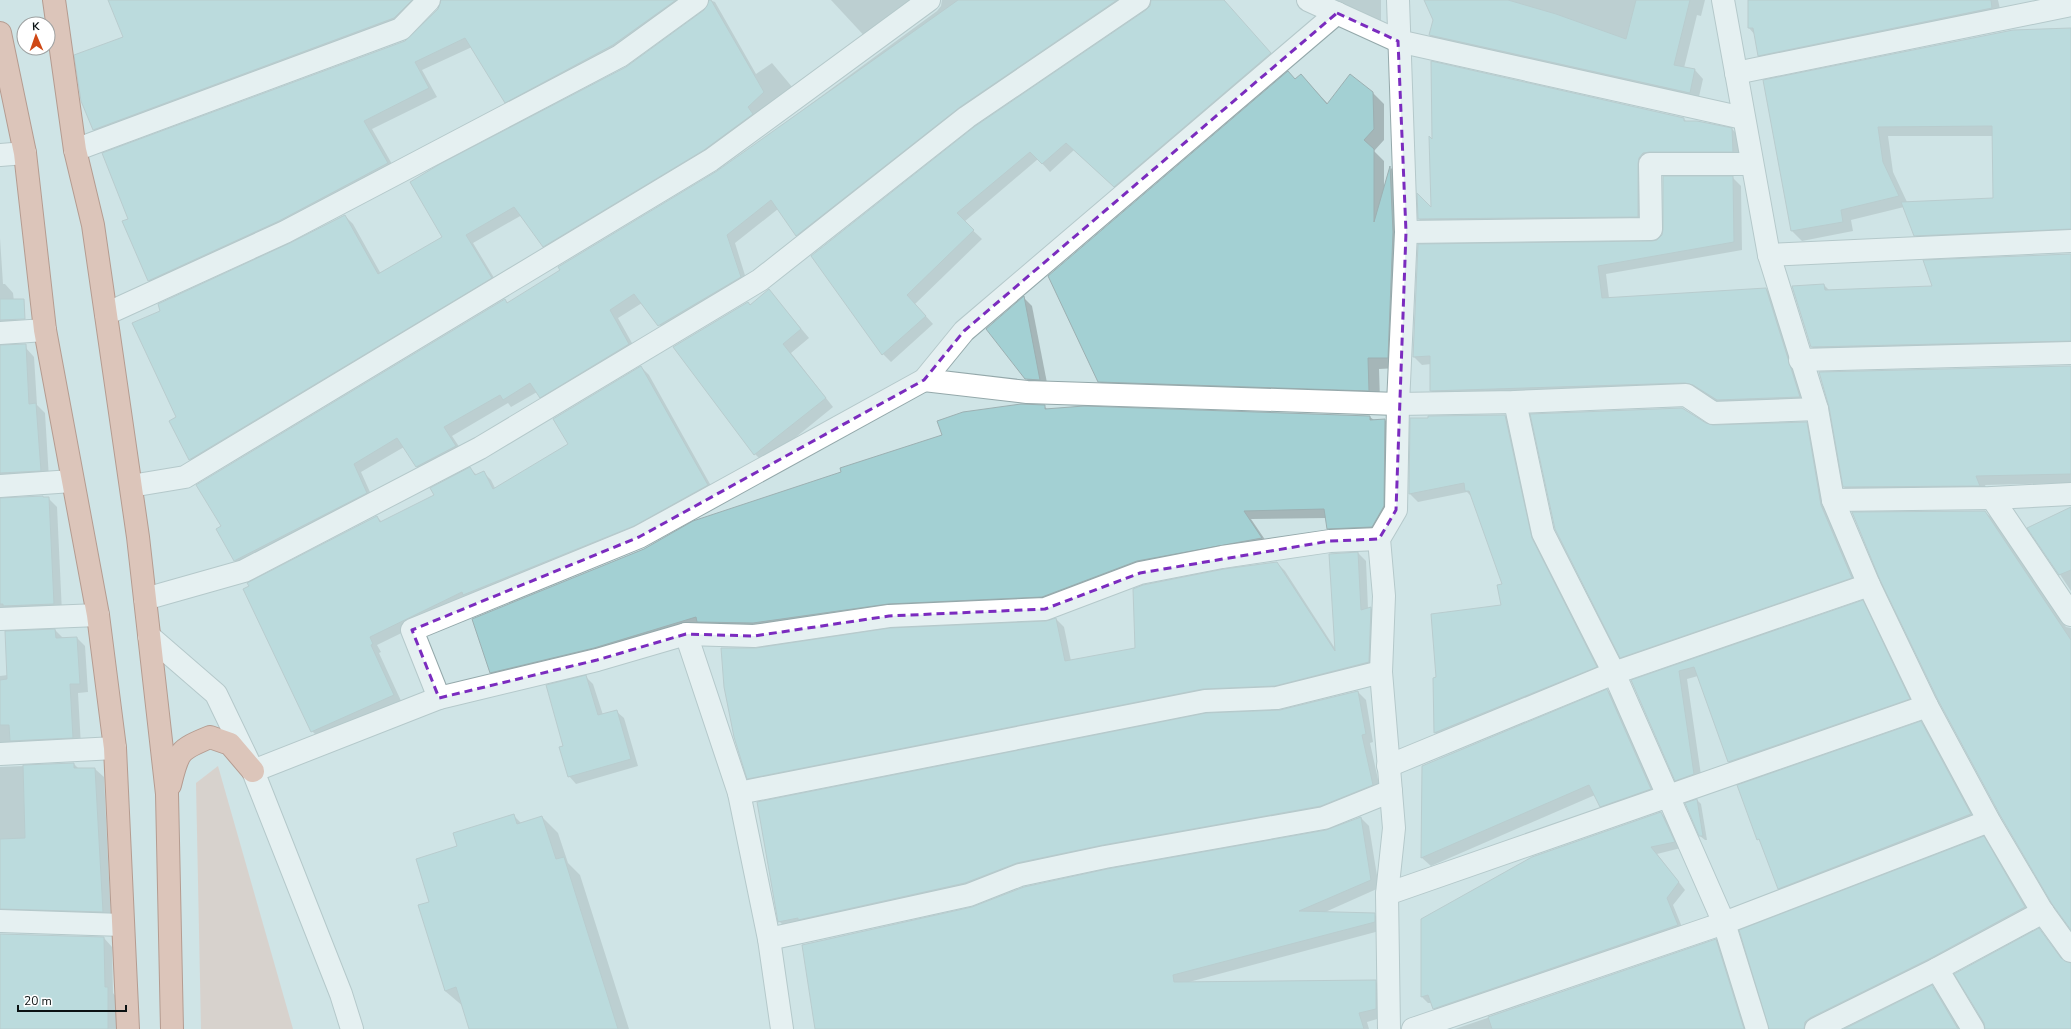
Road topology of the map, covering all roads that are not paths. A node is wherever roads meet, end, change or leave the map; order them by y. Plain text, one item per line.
1 (54, 0) edge
2 (429, 0) edge
3 (697, 0) edge
4 (929, 0) edge
5 (1139, 0) edge
6 (1308, 0) edge
7 (1398, 0) edge
8 (1723, 0) edge
9 (2071, 5) edge
10 (1337, 13) junction
11 (0, 33) edge
12 (1398, 41) junction
13 (1736, 73) junction
14 (1744, 118) junction
15 (75, 150) junction
16 (26, 153) junction
17 (0, 155) edge
18 (1752, 164) junction
19 (1406, 232) junction
20 (2071, 241) edge
21 (1769, 255) junction
22 (106, 314) junction
23 (45, 330) junction
24 (0, 333) edge
25 (2071, 353) edge
26 (1800, 360) junction
27 (924, 380) junction
28 (1515, 402) junction
29 (1398, 404) junction
30 (1817, 409) junction
31 (72, 481) junction
32 (0, 486) edge
33 (131, 486) junction
34 (2071, 494) edge
35 (1992, 498) junction
36 (1833, 500) junction
37 (1379, 539) junction
38 (1869, 585) junction
39 (145, 599) junction
40 (2071, 614) edge
41 (98, 616) junction
42 (0, 619) edge
43 (686, 634) junction
44 (149, 636) junction
45 (1381, 672) junction
46 (1614, 673) junction
47 (439, 698) junction
48 (1927, 706) junction
49 (115, 748) junction
50 (0, 754) edge
51 (1388, 766) junction
52 (254, 770) junction
53 (1391, 791) junction
54 (739, 792) junction
55 (167, 794) junction
56 (1668, 797) junction
57 (1989, 821) junction
58 (1388, 894) junction
59 (2043, 912) junction
60 (0, 921) edge
61 (1724, 923) junction
62 (122, 925) junction
63 (769, 939) junction
64 (2071, 951) edge
65 (1937, 969) junction
66 (128, 1029) edge
67 (172, 1029) edge
68 (352, 1029) edge
69 (782, 1029) edge
70 (1390, 1029) edge
71 (1413, 1029) edge
72 (1757, 1029) edge
73 (1816, 1029) edge
74 (1973, 1029) edge

1 - 15 main road
2 - 15 street
3 - 22 street
4 - 33 street
5 - 39 street
6 - 10 street
7 - 12 street
8 - 13 street
9 - 13 street
10 - 12 street
10 - 27 street
11 - 16 main road
12 - 14 street
12 - 19 street
13 - 14 street
14 - 18 street
15 - 22 main road
16 - 17 street
16 - 23 main road
18 - 19 street
18 - 21 street
19 - 29 street
20 - 21 street
21 - 26 street
22 - 33 main road
23 - 24 street
23 - 31 main road
25 - 26 street
26 - 30 street
27 - 29 street
27 - 47 street
28 - 29 street
28 - 30 street
28 - 46 street
29 - 37 street
30 - 36 street
31 - 32 street
31 - 41 main road
33 - 39 main road
34 - 35 street
35 - 36 street
35 - 40 street
36 - 38 street
37 - 43 street
37 - 45 street
38 - 46 street
38 - 48 street
39 - 44 main road
41 - 42 street
41 - 49 main road
43 - 47 street
43 - 54 street
44 - 52 street
44 - 55 main road
45 - 51 street
45 - 54 street
46 - 51 street
46 - 56 street
47 - 52 street
48 - 56 street
48 - 57 street
49 - 50 street
49 - 62 main road
51 - 53 street
52 - 55 main road
52 - 68 street
53 - 58 street
53 - 63 street
54 - 63 street
55 - 67 main road
56 - 58 street
56 - 61 street
57 - 59 street
57 - 61 street
58 - 70 street
59 - 64 street
59 - 65 street
60 - 62 street
61 - 71 street
61 - 72 street
62 - 66 main road
63 - 69 street
65 - 73 street
65 - 74 street

